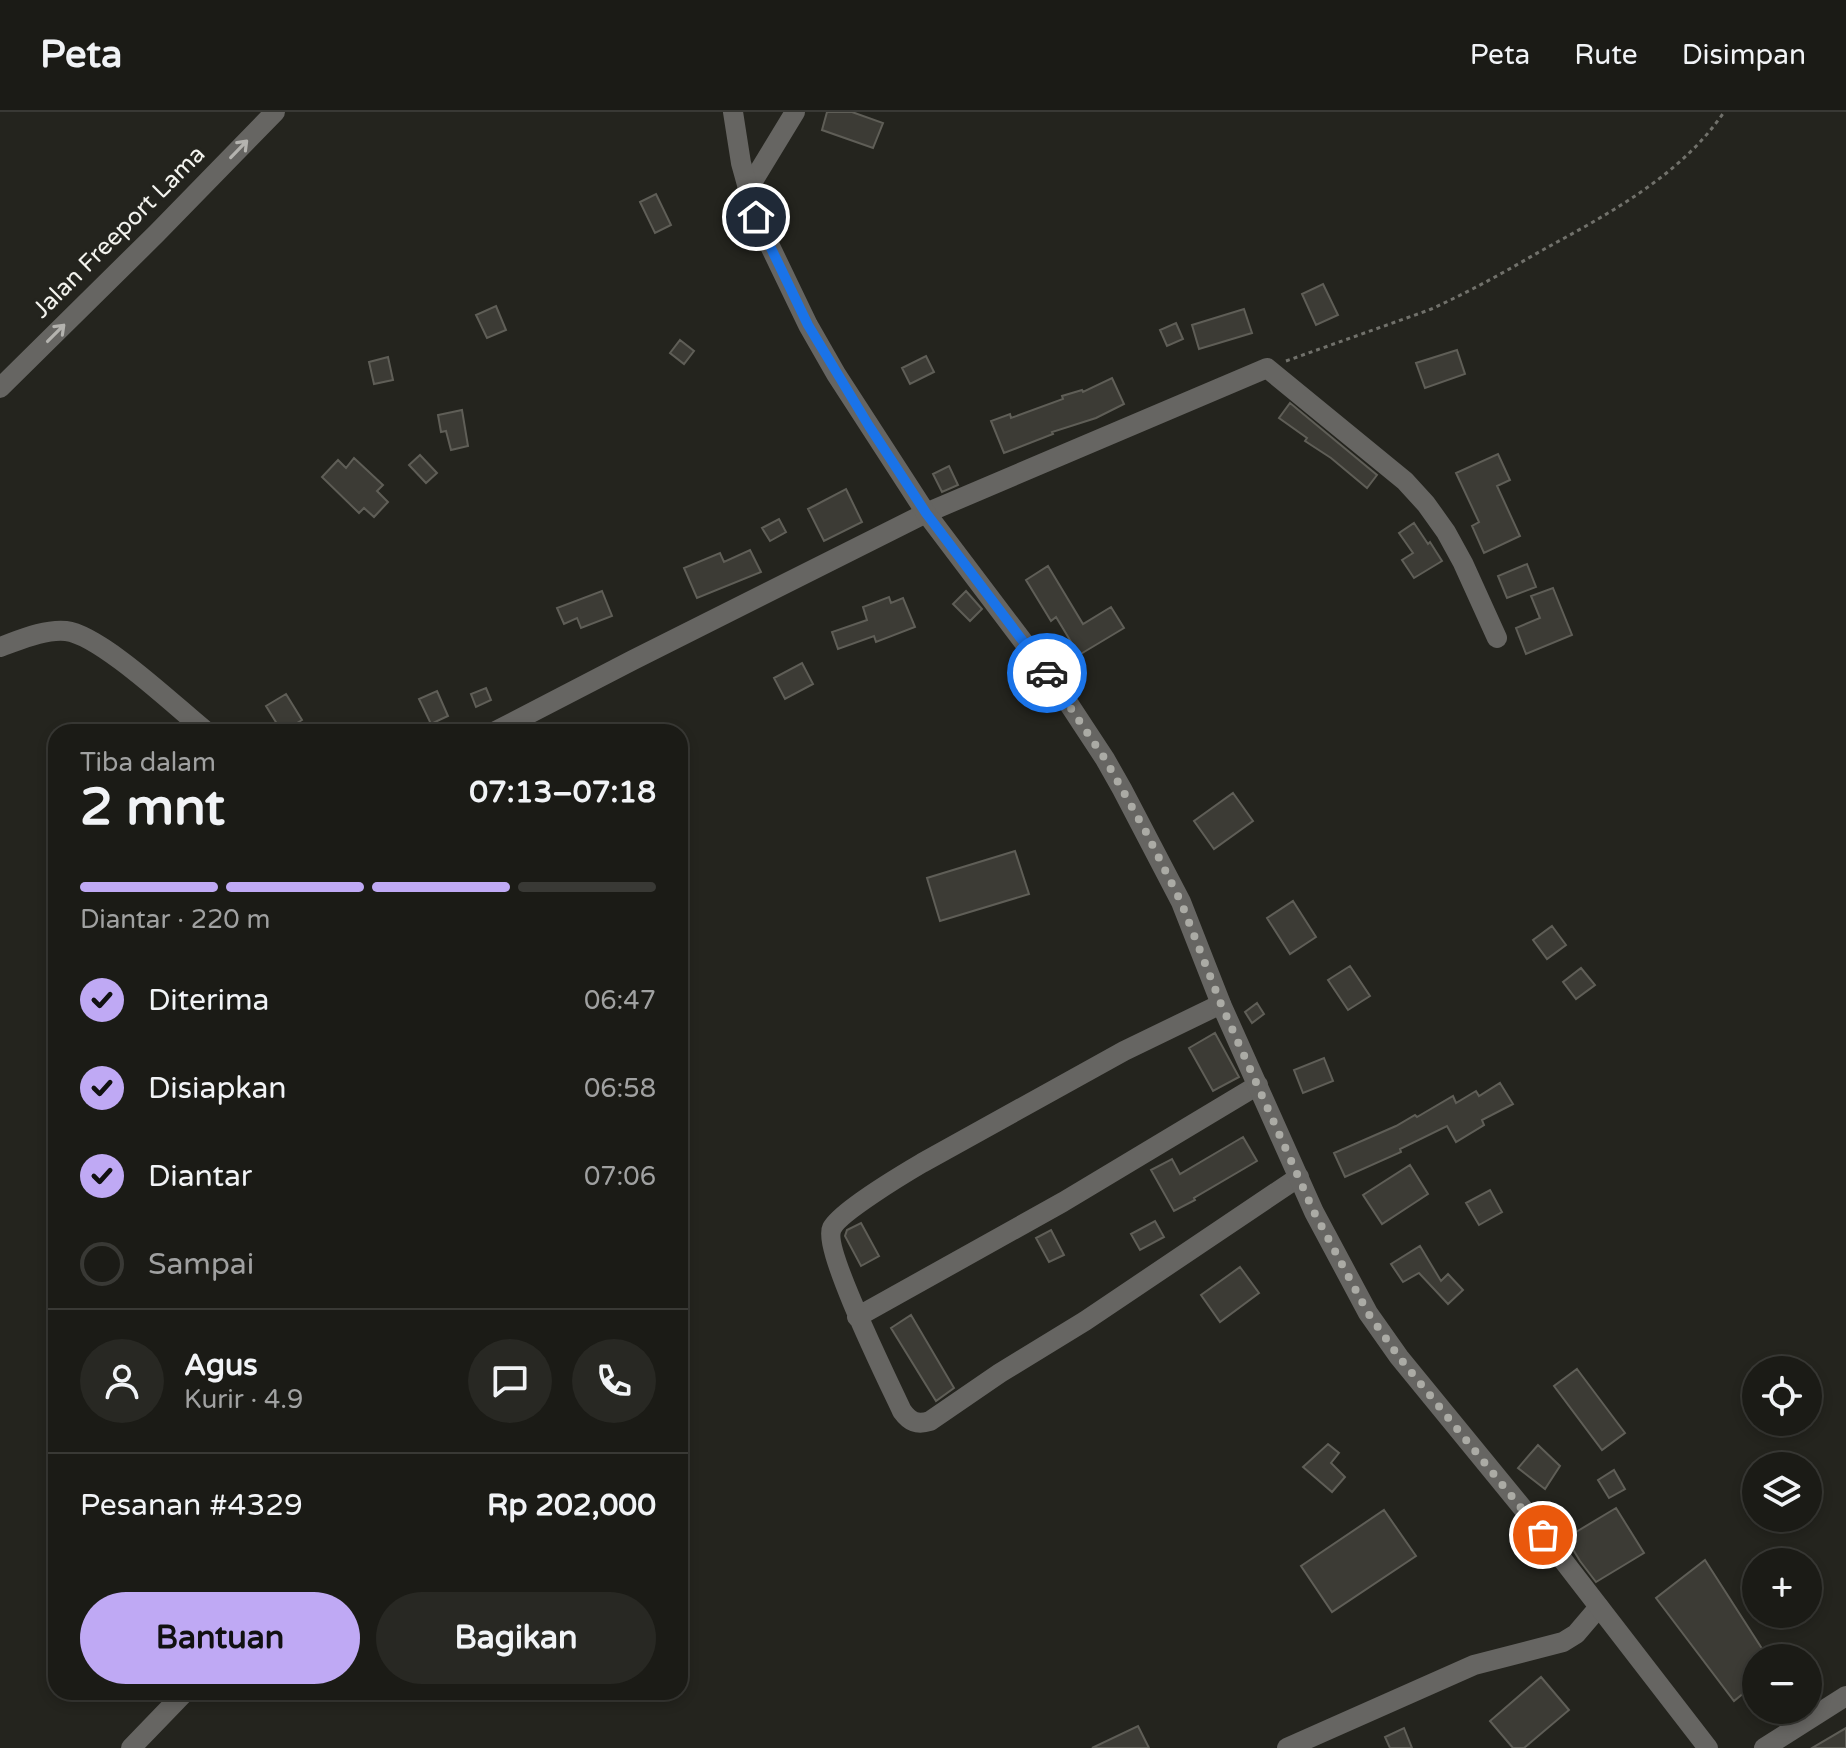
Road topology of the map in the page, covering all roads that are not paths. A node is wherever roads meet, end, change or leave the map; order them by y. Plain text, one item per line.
1 (275, 112) edge
2 (733, 112) edge
3 (795, 112) edge
4 (747, 191) junction
5 (0, 388) edge
6 (926, 513) junction
7 (1497, 638) dead end
8 (0, 647) edge
9 (197, 724) edge
10 (509, 724) edge
11 (1221, 1004) junction
12 (1258, 1085) junction
13 (1299, 1177) junction
14 (857, 1317) junction
15 (1599, 1607) junction
16 (1846, 1696) edge
17 (177, 1700) edge
18 (131, 1748) edge
19 (1287, 1748) edge
20 (1708, 1748) edge
21 (1764, 1748) edge

5 -> 1 street, Jalan Freeport Lama
2 - 4 street
3 - 4 street
4 - 6 street
6 - 7 street
6 - 10 street
6 - 11 street
8 - 9 street
11 - 12 street
11 - 14 street
12 - 13 street
12 - 14 street
13 - 14 street
13 - 15 street
15 - 19 street
15 - 20 street
16 - 21 street
17 - 18 street

